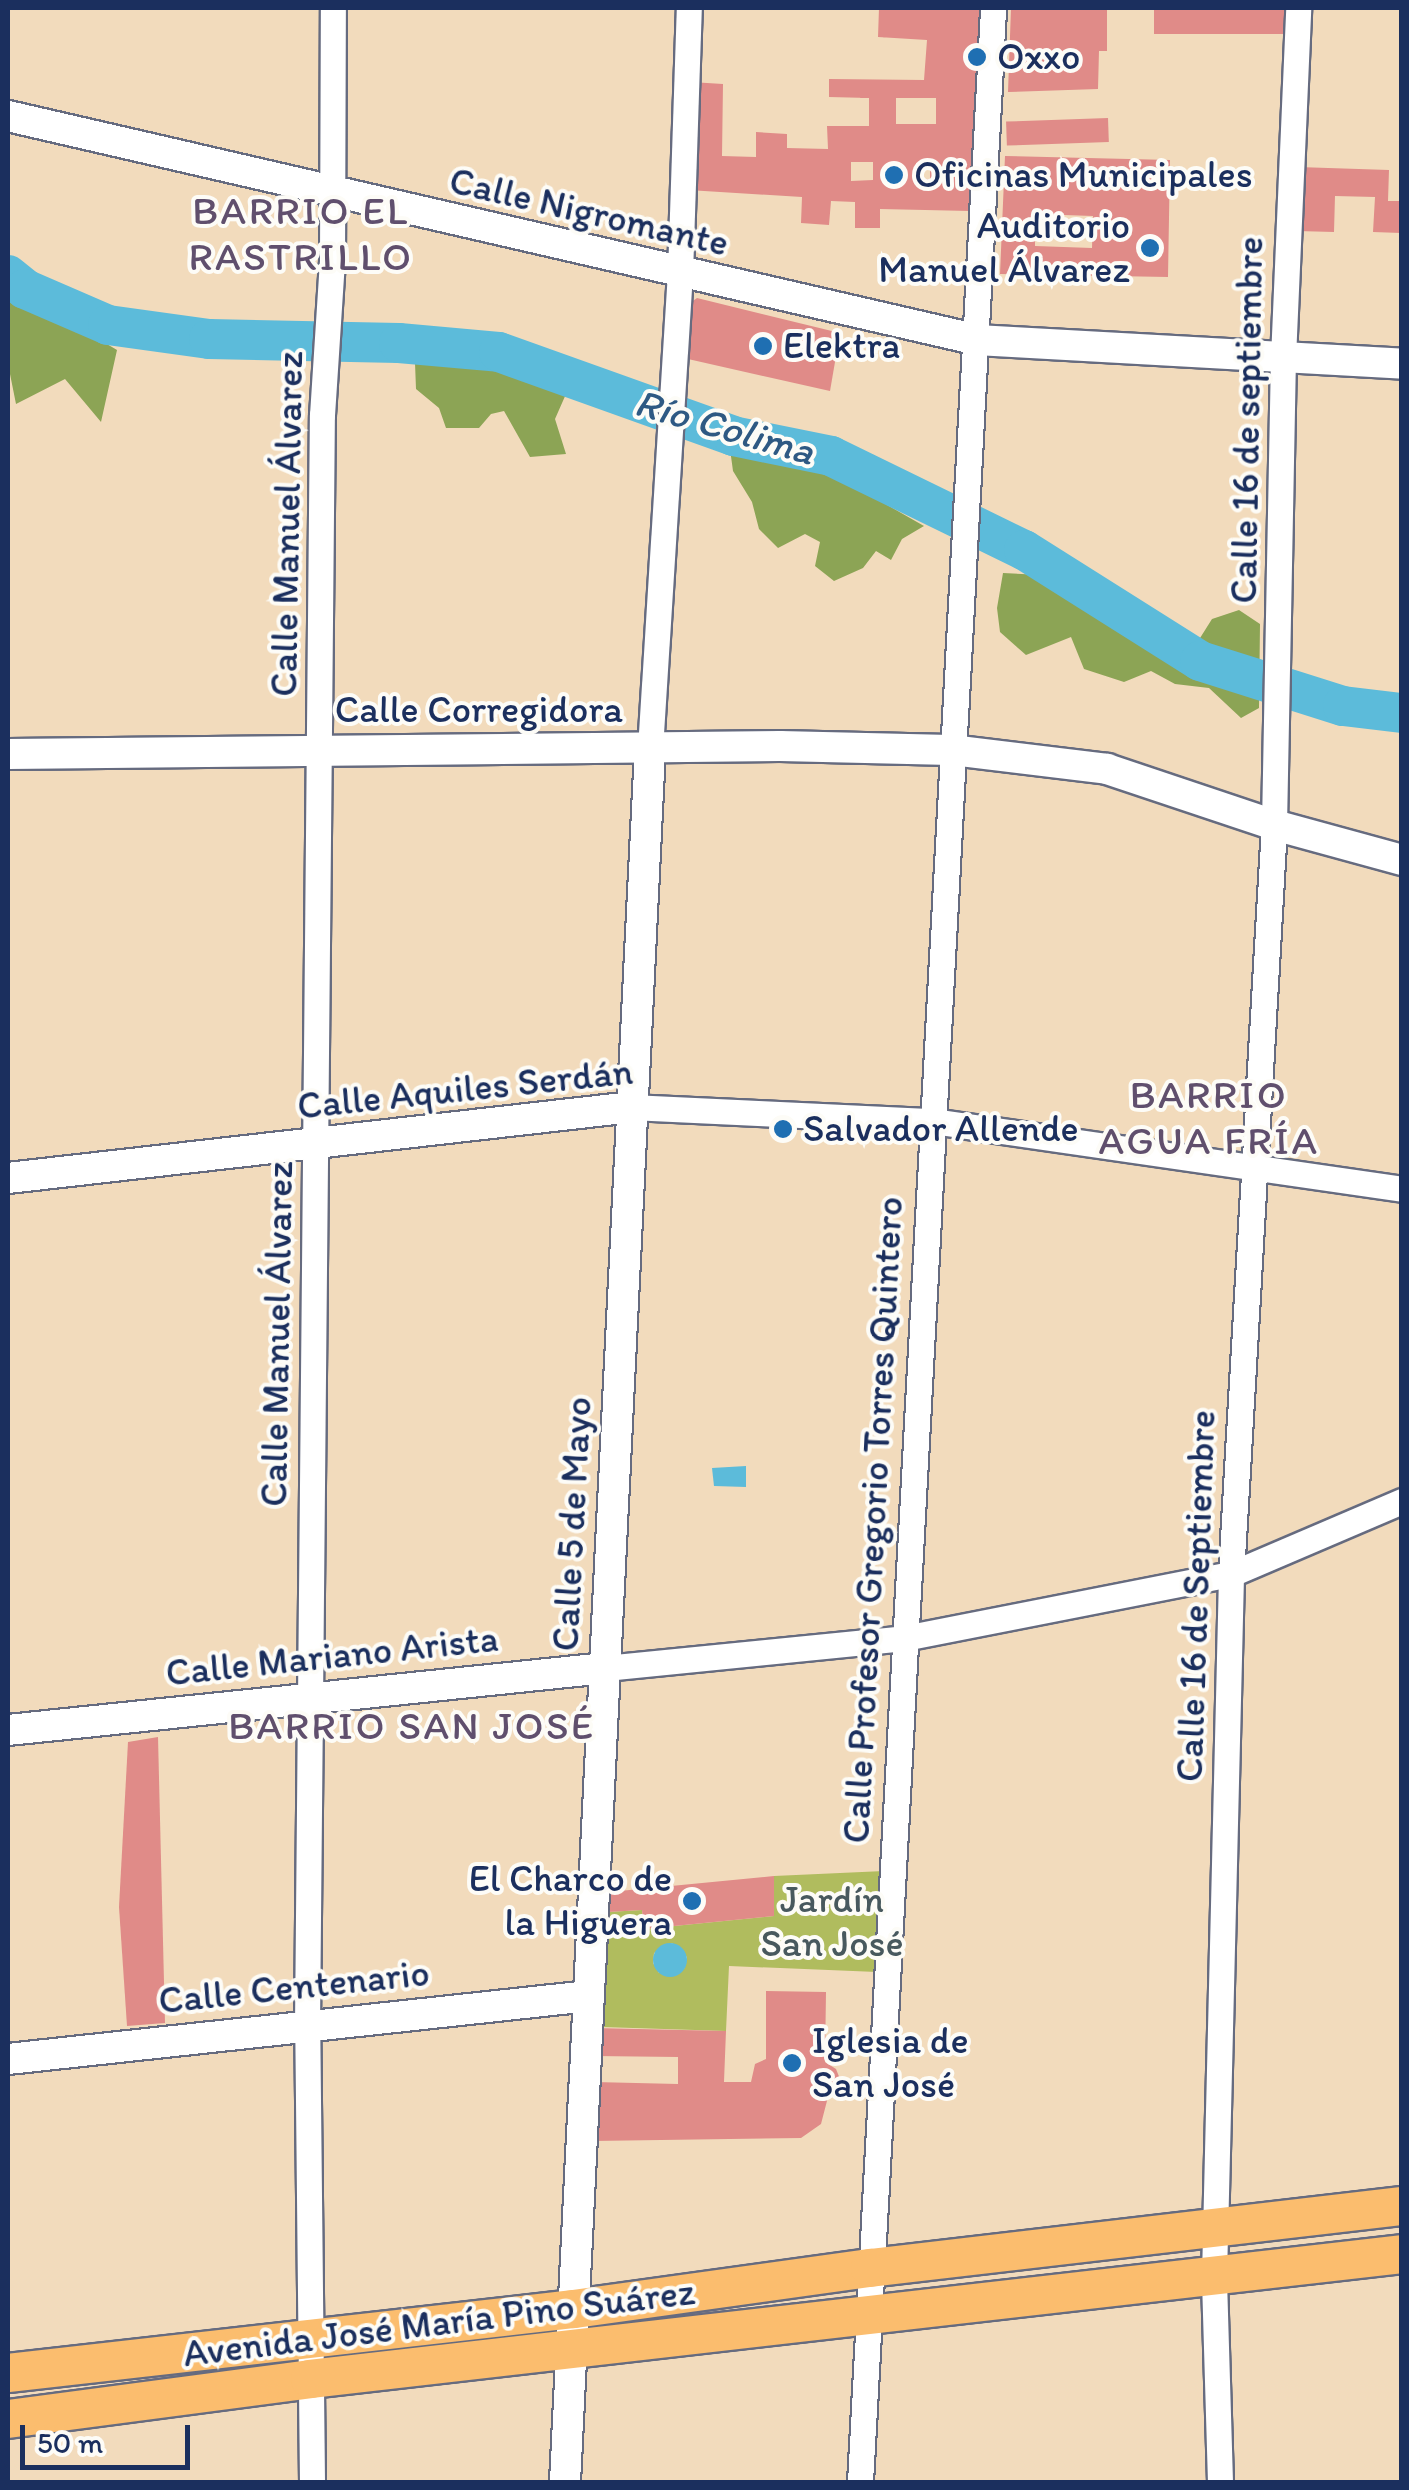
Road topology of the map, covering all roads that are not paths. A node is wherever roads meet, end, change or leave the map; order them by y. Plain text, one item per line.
1 (333, 8) edge
2 (689, 8) edge
3 (993, 8) edge
4 (1298, 8) edge
5 (8, 116) edge
6 (332, 194) junction
7 (680, 274) junction
8 (978, 340) junction
9 (1283, 358) junction
10 (1402, 364) edge
11 (1278, 714) joint
12 (650, 749) junction
13 (952, 750) junction
14 (321, 752) junction
15 (8, 754) edge
16 (1274, 825) junction
17 (1402, 860) edge
18 (632, 1107) junction
19 (932, 1121) junction
20 (316, 1146) junction
21 (1254, 1166) junction
22 (8, 1178) edge
23 (1402, 1189) edge
24 (1402, 1501) edge
25 (1231, 1574) junction
26 (904, 1638) junction
27 (605, 1668) junction
28 (311, 1698) junction
29 (8, 1730) edge
30 (589, 1996) junction
31 (307, 2026) junction
32 (8, 2059) edge
33 (1402, 2206) edge
34 (1216, 2231) junction
35 (1402, 2254) edge
36 (870, 2268) junction
37 (1214, 2276) junction
38 (574, 2309) junction
39 (868, 2316) junction
40 (309, 2340) junction
41 (572, 2352) junction
42 (8, 2373) edge
43 (310, 2379) junction
44 (8, 2419) edge
45 (312, 2482) edge
46 (565, 2482) edge
47 (860, 2482) edge
48 (1220, 2482) edge

1 - 6 street, Calle Manuel Álvarez
2 - 7 street
3 - 8 street, Calle Profesor Gregorio Torres Quintero
4 - 9 street, Calle 16 de septiembre
5 - 6 street, Calle Nigromante
6 - 7 street, Calle Nigromante
6 - 14 street, Calle Manuel Álvarez
7 - 8 street, Calle Nigromante
7 - 12 street
8 - 9 street, Calle Nigromante
8 - 13 street, Calle Profesor Gregorio Torres Quintero
9 - 10 street, Calle Nigromante
9 - 11 street, Calle 16 de septiembre
11 - 16 street, Calle 16 de Septiembre
12 - 13 street, Calle Corregidora
12 - 14 street, Calle Corregidora
12 - 18 street, Calle 5 de Mayo
13 - 16 street, Calle Corregidora
13 - 19 street, Calle Profesor Gregorio Torres Quintero
14 - 15 street, Calle Corregidora
14 - 20 street, Calle Manuel Álvarez
16 - 17 street, Calle Corregidora
16 - 21 street, Calle 16 de Septiembre
18 - 19 street, Calle Aquiles Serdán
18 - 20 street, Calle Aquiles Serdán
18 - 27 street, Calle 5 de Mayo
19 - 21 street, Calle Aquiles Serdán
19 - 26 street, Calle Profesor Gregorio Torres Quintero
20 - 22 street, Calle Aquiles Serdán
20 - 28 street, Calle Manuel Álvarez
21 - 23 street, Calle Aquiles Serdán
21 - 25 street, Calle 16 de Septiembre
24 - 25 street, Calle Mariano Arista
25 - 26 street, Calle Mariano Arista
25 - 34 street, Calle 16 de Septiembre
26 - 27 street, Calle Mariano Arista
26 - 36 street, Calle Profesor Gregorio Torres Quintero
27 - 28 street, Calle Mariano Arista
27 - 30 street, Calle 5 de Mayo
28 - 29 street, Calle Mariano Arista
28 - 31 street, Calle Manuel Álvarez
30 - 31 street, Calle Centenario
30 - 38 street, Calle 5 de Mayo
31 - 32 street, Calle Centenario
31 - 40 street, Calle Manuel Álvarez
33 - 34 main road, Avenida José María Pino Suárez
34 - 36 main road, Avenida José María Pino Suárez
34 - 37 street, Calle 16 de Septiembre
35 - 37 main road, Avenida José María Pino Suárez
36 - 38 main road, Avenida José María Pino Suárez
36 - 39 street, Calle Profesor Gregorio Torres Quintero
37 - 39 main road, Avenida José María Pino Suárez
37 - 48 street, Calle 16 de Septiembre
38 - 40 main road, Avenida José María Pino Suárez
38 - 41 street, Calle 5 de Mayo
39 - 41 main road, Avenida José María Pino Suárez
39 - 47 street, Calle Profesor Gregorio Torres Quintero
40 - 42 main road, Avenida José María Pino Suárez
40 - 43 street, Calle Manuel Álvarez
41 - 43 main road, Avenida José María Pino Suárez
41 - 46 street, Calle 5 de Mayo
43 - 44 main road, Avenida José María Pino Suárez
43 - 45 street, Calle Manuel Álvarez

